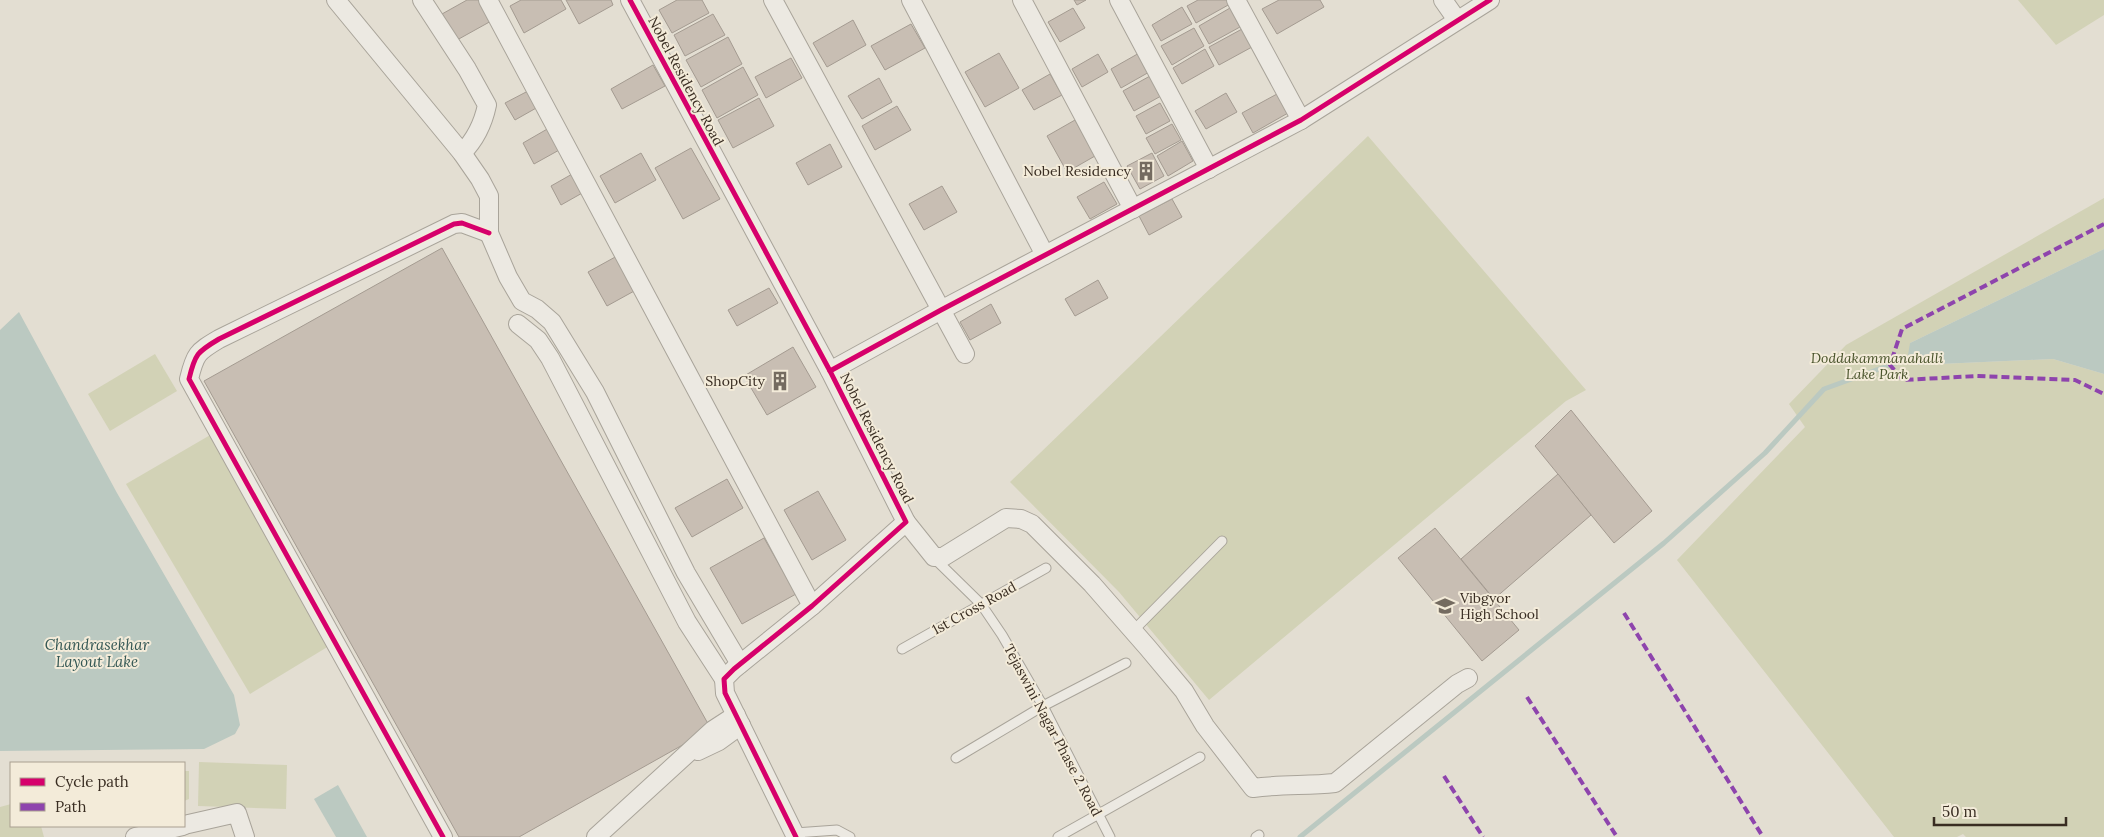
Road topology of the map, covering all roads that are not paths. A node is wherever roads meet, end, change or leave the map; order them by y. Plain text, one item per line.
1 (336, 0) edge
2 (422, 0) edge
3 (488, 0) edge
4 (630, 0) edge
5 (773, 0) edge
6 (911, 0) edge
7 (1022, 0) edge
8 (1119, 0) edge
9 (1236, 0) edge
10 (1443, 0) edge
11 (1490, 0) edge
12 (1457, 20) junction
13 (1301, 120) junction
14 (462, 153) junction
15 (1209, 169) junction
16 (1133, 209) junction
17 (489, 233) junction
18 (1045, 255) junction
19 (941, 310) junction
20 (518, 324) dead end
21 (965, 354) dead end
22 (830, 371) junction
23 (906, 522) junction
24 (1222, 541) dead end
25 (934, 557) junction
26 (1046, 568) dead end
27 (981, 604) junction
28 (812, 606) junction
29 (1133, 631) junction
30 (902, 649) dead end
31 (1126, 663) dead end
32 (740, 664) junction
33 (1468, 678) dead end
34 (724, 679) junction
35 (1042, 706) junction
36 (738, 720) junction
37 (1200, 757) dead end
38 (956, 758) dead end
39 (1098, 816) junction
40 (185, 826) edge
41 (179, 827) edge
42 (796, 835) edge
43 (135, 837) edge
44 (245, 837) edge
45 (442, 837) edge
46 (596, 837) edge
47 (850, 837) edge
48 (1058, 837) edge
49 (1110, 837) edge

1 - 14 street
2 - 14 street
3 - 28 street
4 - 22 street, Nobel Residency Road
5 - 19 street
6 - 18 street
7 - 16 street
8 - 15 street
9 - 13 street
10 - 12 street
11 - 12 street
12 - 13 street
13 - 15 street
14 - 17 street
15 - 16 street
16 - 18 street
17 - 32 street
17 - 45 street
18 - 19 street
19 - 21 street
19 - 22 street
20 - 34 street
22 - 23 street, Nobel Residency Road
23 - 25 street
23 - 28 street, Nobel Residency Road
24 - 29 lane
25 - 27 lane, Tejaswini Nagar Phase 2 Road
25 - 29 street
26 - 27 lane, 1st Cross Road
27 - 30 lane, 1st Cross Road
27 - 35 lane, Tejaswini Nagar Phase 2 Road
28 - 32 street, Nobel Residency Road
29 - 33 street
31 - 35 lane
32 - 34 street, Nobel Residency Road
34 - 36 street
35 - 38 lane
35 - 39 lane, Tejaswini Nagar Phase 2 Road
36 - 42 street
36 - 46 street
37 - 39 lane
39 - 48 lane
39 - 49 lane, Tejaswini Nagar Phase 2 Road
40 - 44 street
41 - 43 street
42 - 47 lane

